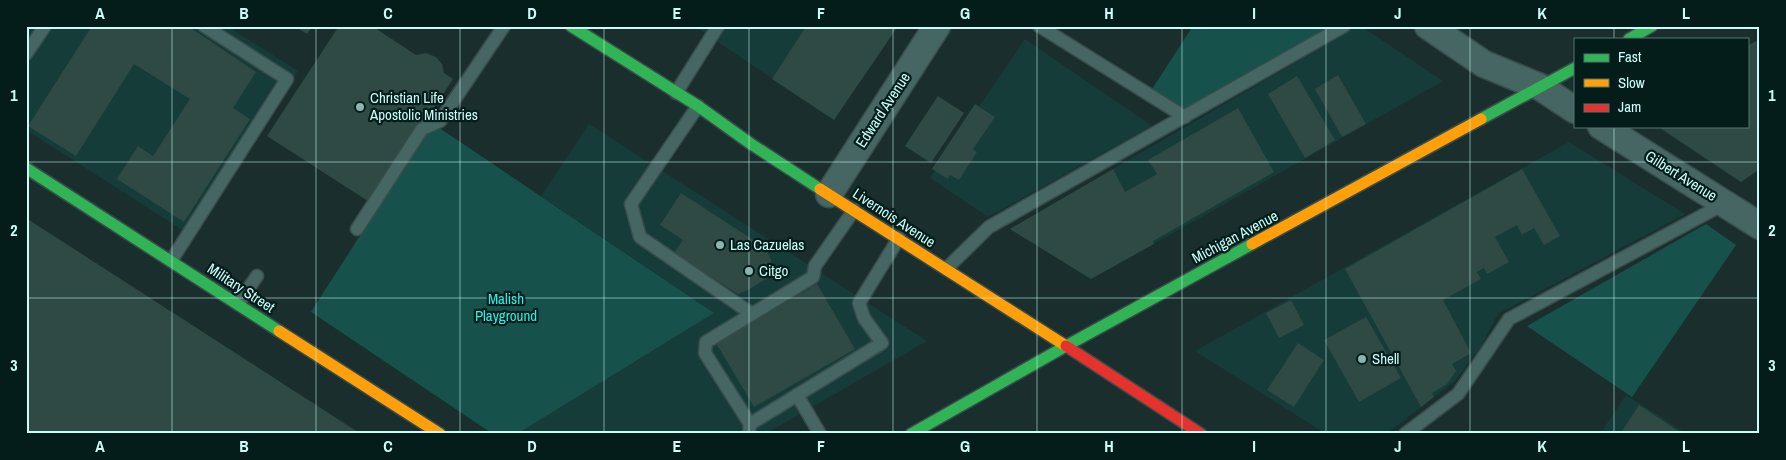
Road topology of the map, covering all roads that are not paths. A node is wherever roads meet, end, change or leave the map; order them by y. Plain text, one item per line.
1 (45, 26) edge
2 (204, 26) edge
3 (504, 26) edge
4 (571, 26) edge
5 (718, 26) edge
6 (937, 26) edge
7 (1039, 26) edge
8 (1344, 26) edge
9 (1428, 26) edge
10 (1652, 26) edge
11 (1631, 38) edge
12 (26, 54) edge
13 (1574, 69) edge
14 (1540, 88) junction
15 (676, 92) junction
16 (698, 106) junction
17 (1574, 109) edge
18 (1185, 117) junction
19 (1604, 128) edge
20 (26, 168) edge
21 (829, 194) junction
22 (1724, 204) junction
23 (854, 210) junction
24 (1760, 226) edge
25 (357, 229) dead end
26 (899, 238) junction
27 (171, 261) junction
28 (946, 269) junction
29 (257, 276) dead end
30 (238, 304) junction
31 (752, 314) junction
32 (1066, 346) junction
33 (797, 395) junction
34 (750, 429) edge
35 (440, 434) edge
36 (820, 434) edge
37 (911, 434) edge
38 (1201, 434) edge
39 (1405, 434) edge

1 - 12 lane
2 - 27 lane
3 - 25 lane
4 - 15 main road, Livernois Avenue
5 - 15 lane
6 - 21 street, Edward Avenue
7 - 18 lane
8 - 18 lane
9 - 14 street
10 - 11 main road
13 - 14 main road, Michigan Avenue
14 - 17 street
14 - 32 main road, Michigan Avenue
15 - 16 main road, Livernois Avenue
16 - 21 main road, Livernois Avenue
16 - 31 lane
18 - 28 lane
19 - 22 street, Gilbert Avenue
20 - 27 main road, Military Street
21 - 23 main road, Livernois Avenue
22 - 24 street, Gilbert Avenue
22 - 39 lane
23 - 26 main road, Livernois Avenue
23 - 31 lane
26 - 28 main road, Livernois Avenue
26 - 33 lane
27 - 30 main road, Military Street
28 - 32 main road, Livernois Avenue
29 - 30 lane
30 - 35 main road, Military Street
31 - 34 lane
32 - 37 main road, Michigan Avenue
32 - 38 main road, Livernois Avenue
33 - 34 lane
33 - 36 lane

